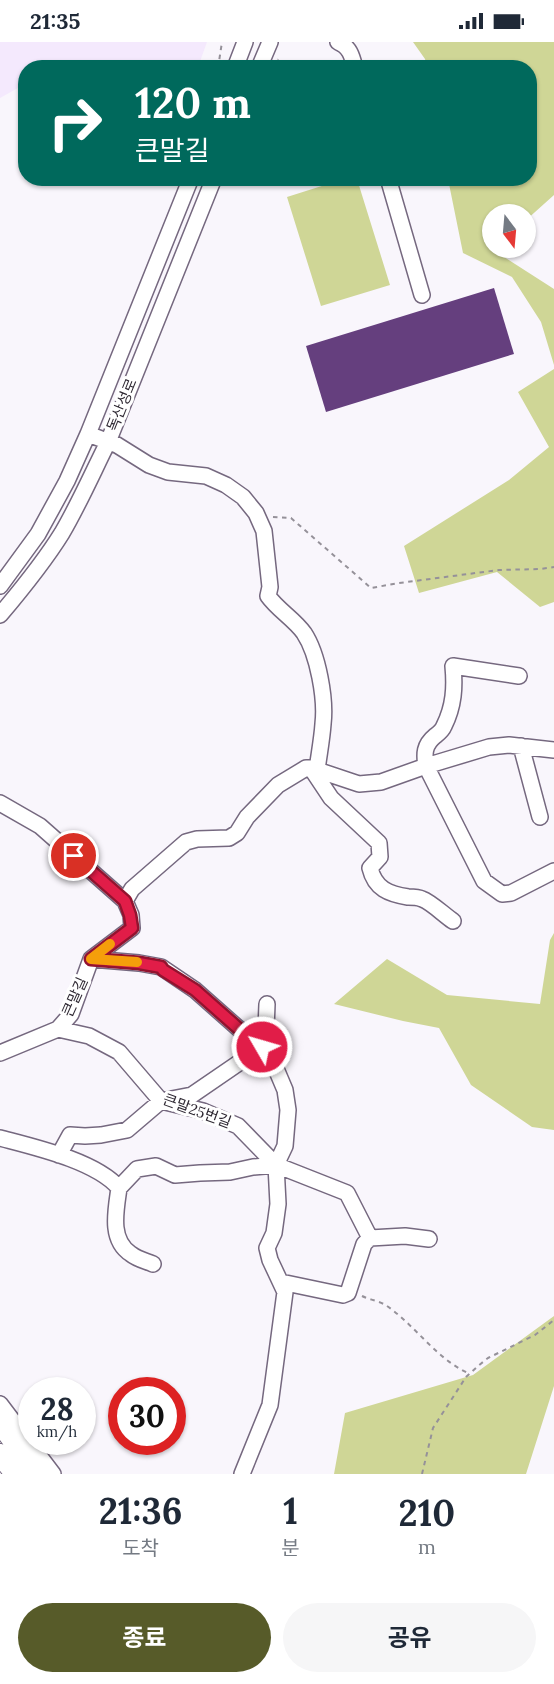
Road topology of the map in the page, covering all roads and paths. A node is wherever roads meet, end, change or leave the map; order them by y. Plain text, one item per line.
1 (222, 42) edge
2 (245, 42) edge
3 (270, 42) edge
4 (338, 42) edge
5 (219, 60) edge
6 (238, 60) edge
7 (262, 60) edge
8 (352, 60) edge
9 (188, 186) edge
10 (211, 186) edge
11 (390, 186) edge
12 (422, 295) dead end
13 (88, 434) junction
14 (108, 442) junction
15 (258, 516) junction
16 (554, 567) edge
17 (0, 586) edge
18 (0, 615) edge
19 (519, 676) dead end
20 (521, 746) junction
21 (554, 750) edge
22 (426, 766) junction
23 (314, 769) junction
24 (0, 803) edge
25 (540, 817) dead end
26 (554, 871) edge
27 (125, 901) junction
28 (453, 921) dead end
29 (91, 959) junction
30 (267, 1004) dead end
31 (58, 1029) junction
32 (262, 1047) junction
33 (0, 1053) edge
34 (161, 1101) junction
35 (0, 1138) edge
36 (59, 1155) junction
37 (276, 1165) junction
38 (119, 1188) junction
39 (370, 1238) junction
40 (429, 1239) dead end
41 (153, 1264) dead end
42 (281, 1282) junction
43 (350, 1287) junction
44 (554, 1320) edge
45 (470, 1374) junction
46 (0, 1404) edge
47 (0, 1423) edge
48 (0, 1454) edge
49 (15, 1474) edge
50 (35, 1474) edge
51 (53, 1474) edge
52 (242, 1474) edge
53 (422, 1474) edge

1 - 5 path
2 - 6 street
3 - 7 street
4 - 8 street
9 - 13 street, 독산성로
10 - 14 street, 독산성로
11 - 12 street
13 - 14 street
13 - 17 street, 독산성로
14 - 15 street
14 - 18 street, 독산성로
15 - 16 path
15 - 23 street
19 - 22 street
20 - 21 street
20 - 22 street
20 - 25 street
22 - 23 street
22 - 26 street
23 - 27 street
23 - 28 street
24 - 27 street
27 - 29 street, 큰말길
29 - 31 street, 큰말길
29 - 32 street
30 - 32 street
31 - 33 street, 큰말길
31 - 34 street, 큰말25번길
32 - 34 street
32 - 37 street
34 - 36 street
34 - 37 street, 큰말25번길
35 - 36 street
36 - 38 street
37 - 38 street
37 - 39 street
37 - 42 street
38 - 41 street
39 - 40 street
39 - 43 street
42 - 43 street
42 - 52 street
43 - 45 path
44 - 45 path
45 - 53 path
46 - 51 street
47 - 50 main road
48 - 49 main road

